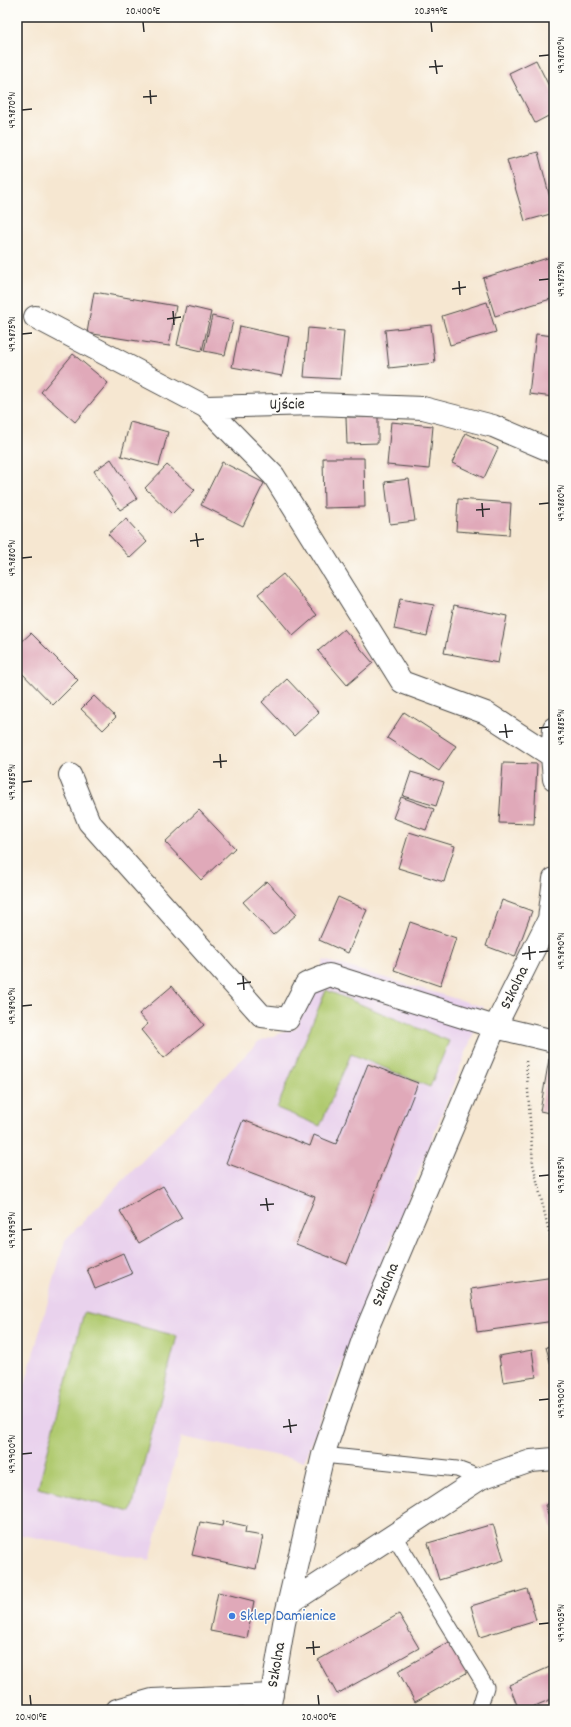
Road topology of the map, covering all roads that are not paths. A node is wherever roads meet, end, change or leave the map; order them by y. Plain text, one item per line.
1 (35, 317) dead end
2 (206, 407) junction
3 (554, 452) edge
4 (554, 728) edge
5 (552, 756) junction
6 (70, 775) dead end
7 (554, 778) edge
8 (554, 879) edge
9 (495, 1027) junction
10 (554, 1041) edge
11 (323, 1455) junction
12 (554, 1460) edge
13 (481, 1478) junction
14 (394, 1536) junction
15 (290, 1603) junction
16 (271, 1702) edge
17 (117, 1710) edge
18 (479, 1710) edge

1 - 2 street, Ujście
2 - 3 street, Ujście
2 - 5 street
4 - 5 street
5 - 7 street
6 - 9 street
8 - 9 street, Szkolna
9 - 10 street
9 - 11 street, Szkolna
11 - 13 lane
11 - 15 street, Szkolna
12 - 13 street
13 - 14 street
14 - 15 street
14 - 18 lane
15 - 16 street, Szkolna
16 - 17 street

